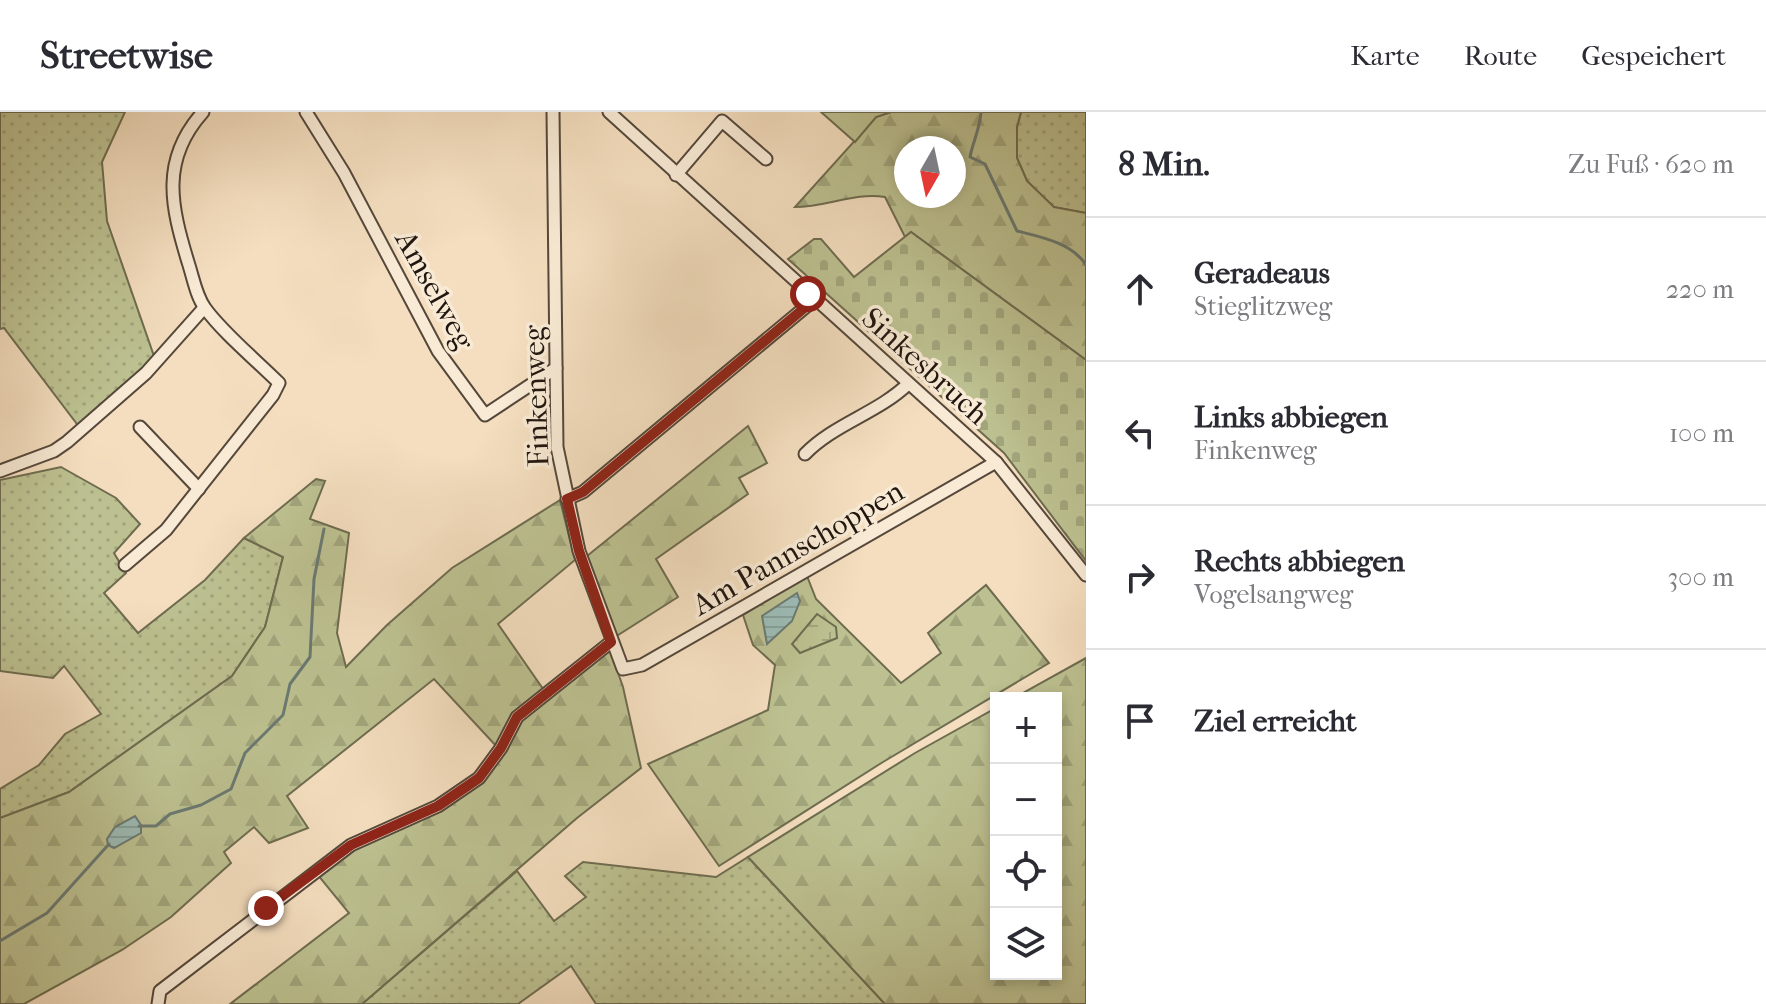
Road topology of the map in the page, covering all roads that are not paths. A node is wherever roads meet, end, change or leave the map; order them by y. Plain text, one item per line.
1 (203, 112) edge
2 (306, 112) edge
3 (553, 112) edge
4 (609, 112) edge
5 (766, 159) dead end
6 (676, 175) junction
7 (814, 300) junction
8 (204, 308) junction
9 (556, 368) junction
10 (908, 384) junction
11 (140, 427) dead end
12 (805, 454) dead end
13 (996, 462) junction
14 (0, 471) edge
15 (199, 489) junction
16 (567, 499) junction
17 (125, 565) dead end
18 (1086, 575) edge
19 (611, 642) junction
20 (623, 669) joint
21 (158, 1004) edge

1 - 8 street
2 - 9 street, Amselweg
3 - 9 street, Finkenweg
4 - 6 street, Sinkesbruch
5 - 6 street
6 - 7 street, Sinkesbruch
7 - 10 street, Sinkesbruch
7 - 16 street
8 - 14 street
8 - 15 street
9 - 16 street, Finkenweg
10 - 12 street
10 - 13 street, Sinkesbruch
11 - 15 street
13 - 18 street, Sinkesbruch
13 - 20 street, Am Pannschoppen
15 - 17 street
16 - 19 street, Finkenweg
19 - 20 street, Finkenweg
19 - 21 street

